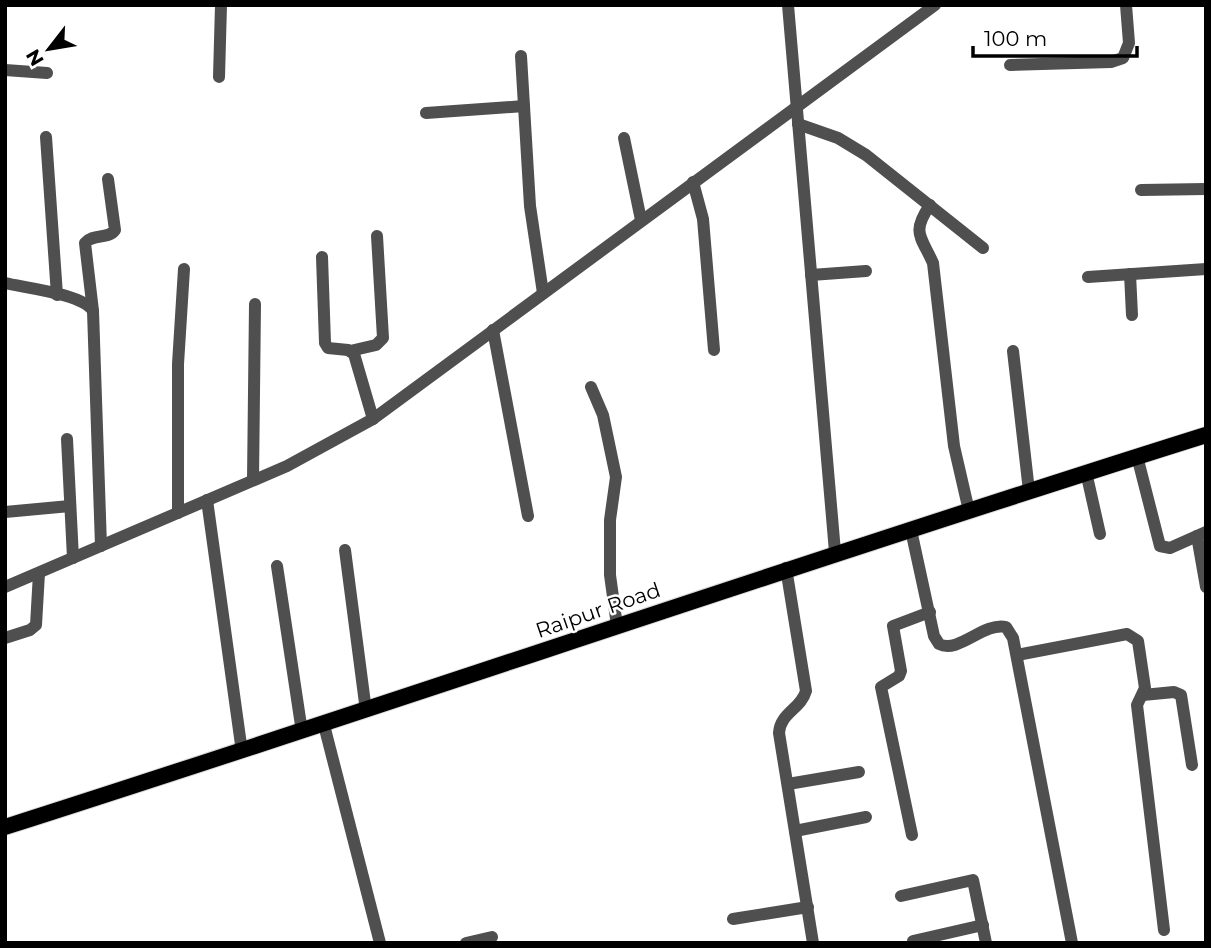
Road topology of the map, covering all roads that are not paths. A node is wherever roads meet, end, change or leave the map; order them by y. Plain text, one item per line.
1 (221, 5) edge
2 (788, 5) edge
3 (935, 5) edge
4 (1126, 5) edge
5 (521, 56) dead end
6 (1010, 65) dead end
7 (5, 70) edge
8 (47, 73) dead end
9 (219, 77) dead end
10 (524, 106) junction
11 (797, 106) junction
12 (426, 113) dead end
13 (798, 124) junction
14 (46, 137) dead end
15 (625, 138) dead end
16 (108, 179) dead end
17 (693, 182) junction
18 (1206, 189) edge
19 (1141, 190) dead end
20 (930, 205) junction
21 (641, 220) junction
22 (377, 236) dead end
23 (983, 248) dead end
24 (322, 257) dead end
25 (184, 269) dead end
26 (1206, 269) edge
27 (866, 271) dead end
28 (1130, 274) junction
29 (811, 275) junction
30 (1088, 277) dead end
31 (5, 283) edge
32 (543, 293) junction
33 (57, 295) junction
34 (255, 304) dead end
35 (93, 311) junction
36 (1132, 315) dead end
37 (493, 330) junction
38 (714, 350) dead end
39 (350, 351) junction
40 (1013, 351) dead end
41 (591, 387) dead end
42 (373, 419) junction
43 (1206, 435) edge
44 (67, 439) dead end
45 (1137, 456) junction
46 (1086, 472) junction
47 (253, 480) junction
48 (1029, 491) junction
49 (207, 500) junction
50 (70, 506) junction
51 (969, 511) junction
52 (5, 512) edge
53 (178, 513) junction
54 (528, 516) dead end
55 (911, 530) junction
56 (1100, 534) dead end
57 (1201, 534) edge
58 (101, 546) junction
59 (345, 550) dead end
60 (835, 552) junction
61 (73, 558) junction
62 (277, 566) dead end
63 (786, 568) junction
64 (39, 573) junction
65 (5, 587) edge
66 (1206, 587) edge
67 (930, 612) junction
68 (617, 626) junction
69 (5, 638) edge
70 (1017, 655) junction
71 (1143, 695) junction
72 (366, 711) junction
73 (324, 725) junction
74 (302, 732) junction
75 (242, 752) junction
76 (1192, 765) dead end
77 (859, 772) dead end
78 (788, 784) junction
79 (866, 817) dead end
80 (5, 827) edge
81 (796, 831) junction
82 (912, 835) dead end
83 (901, 896) dead end
84 (808, 907) junction
85 (733, 919) dead end
86 (983, 925) junction
87 (1164, 930) dead end
88 (492, 937) dead end
89 (914, 941) edge
90 (380, 943) edge
91 (466, 943) edge
92 (813, 943) edge
93 (986, 943) edge
94 (1072, 943) edge

1 - 9 street
2 - 11 street
3 - 11 street
4 - 6 street
5 - 10 street
7 - 8 street
10 - 12 street
10 - 32 street
11 - 13 street
11 - 17 street
13 - 20 street
13 - 29 street
14 - 33 street
15 - 21 street
16 - 35 street
17 - 21 street
17 - 38 street
18 - 19 street
20 - 23 street
20 - 51 street
21 - 32 street
22 - 39 street
24 - 39 street
25 - 53 street
26 - 28 street
27 - 29 street
28 - 30 street
28 - 36 street
29 - 60 street
31 - 33 street
32 - 37 street
33 - 35 street
34 - 47 street
35 - 58 street
37 - 42 street
37 - 54 street
39 - 42 street
40 - 48 street
41 - 68 street
42 - 47 street
43 - 45 main road, Raipur Road
44 - 50 street
45 - 46 main road, Raipur Road
45 - 57 street
46 - 48 main road, Raipur Road
46 - 56 street
47 - 49 street
48 - 51 main road, Raipur Road
49 - 53 street
49 - 75 street
50 - 52 street
50 - 61 street
51 - 55 main road, Raipur Road
53 - 58 street
55 - 60 main road, Raipur Road
55 - 67 street
57 - 66 street
58 - 61 street
59 - 72 street
60 - 63 main road, Raipur Road
61 - 64 street
62 - 74 street
63 - 68 main road, Raipur Road
63 - 78 street
64 - 65 street
64 - 69 street
67 - 70 street
67 - 82 street
68 - 72 main road, Raipur Road
70 - 71 street
70 - 94 street
71 - 76 street
71 - 87 street
72 - 73 main road, Raipur Road
73 - 74 main road, Raipur Road
73 - 90 street
74 - 75 main road, Raipur Road
75 - 80 main road, Raipur Road
77 - 78 street
78 - 81 street
79 - 81 street
81 - 84 street
83 - 86 street
84 - 85 street
84 - 92 street
86 - 89 street
86 - 93 street
88 - 91 street

